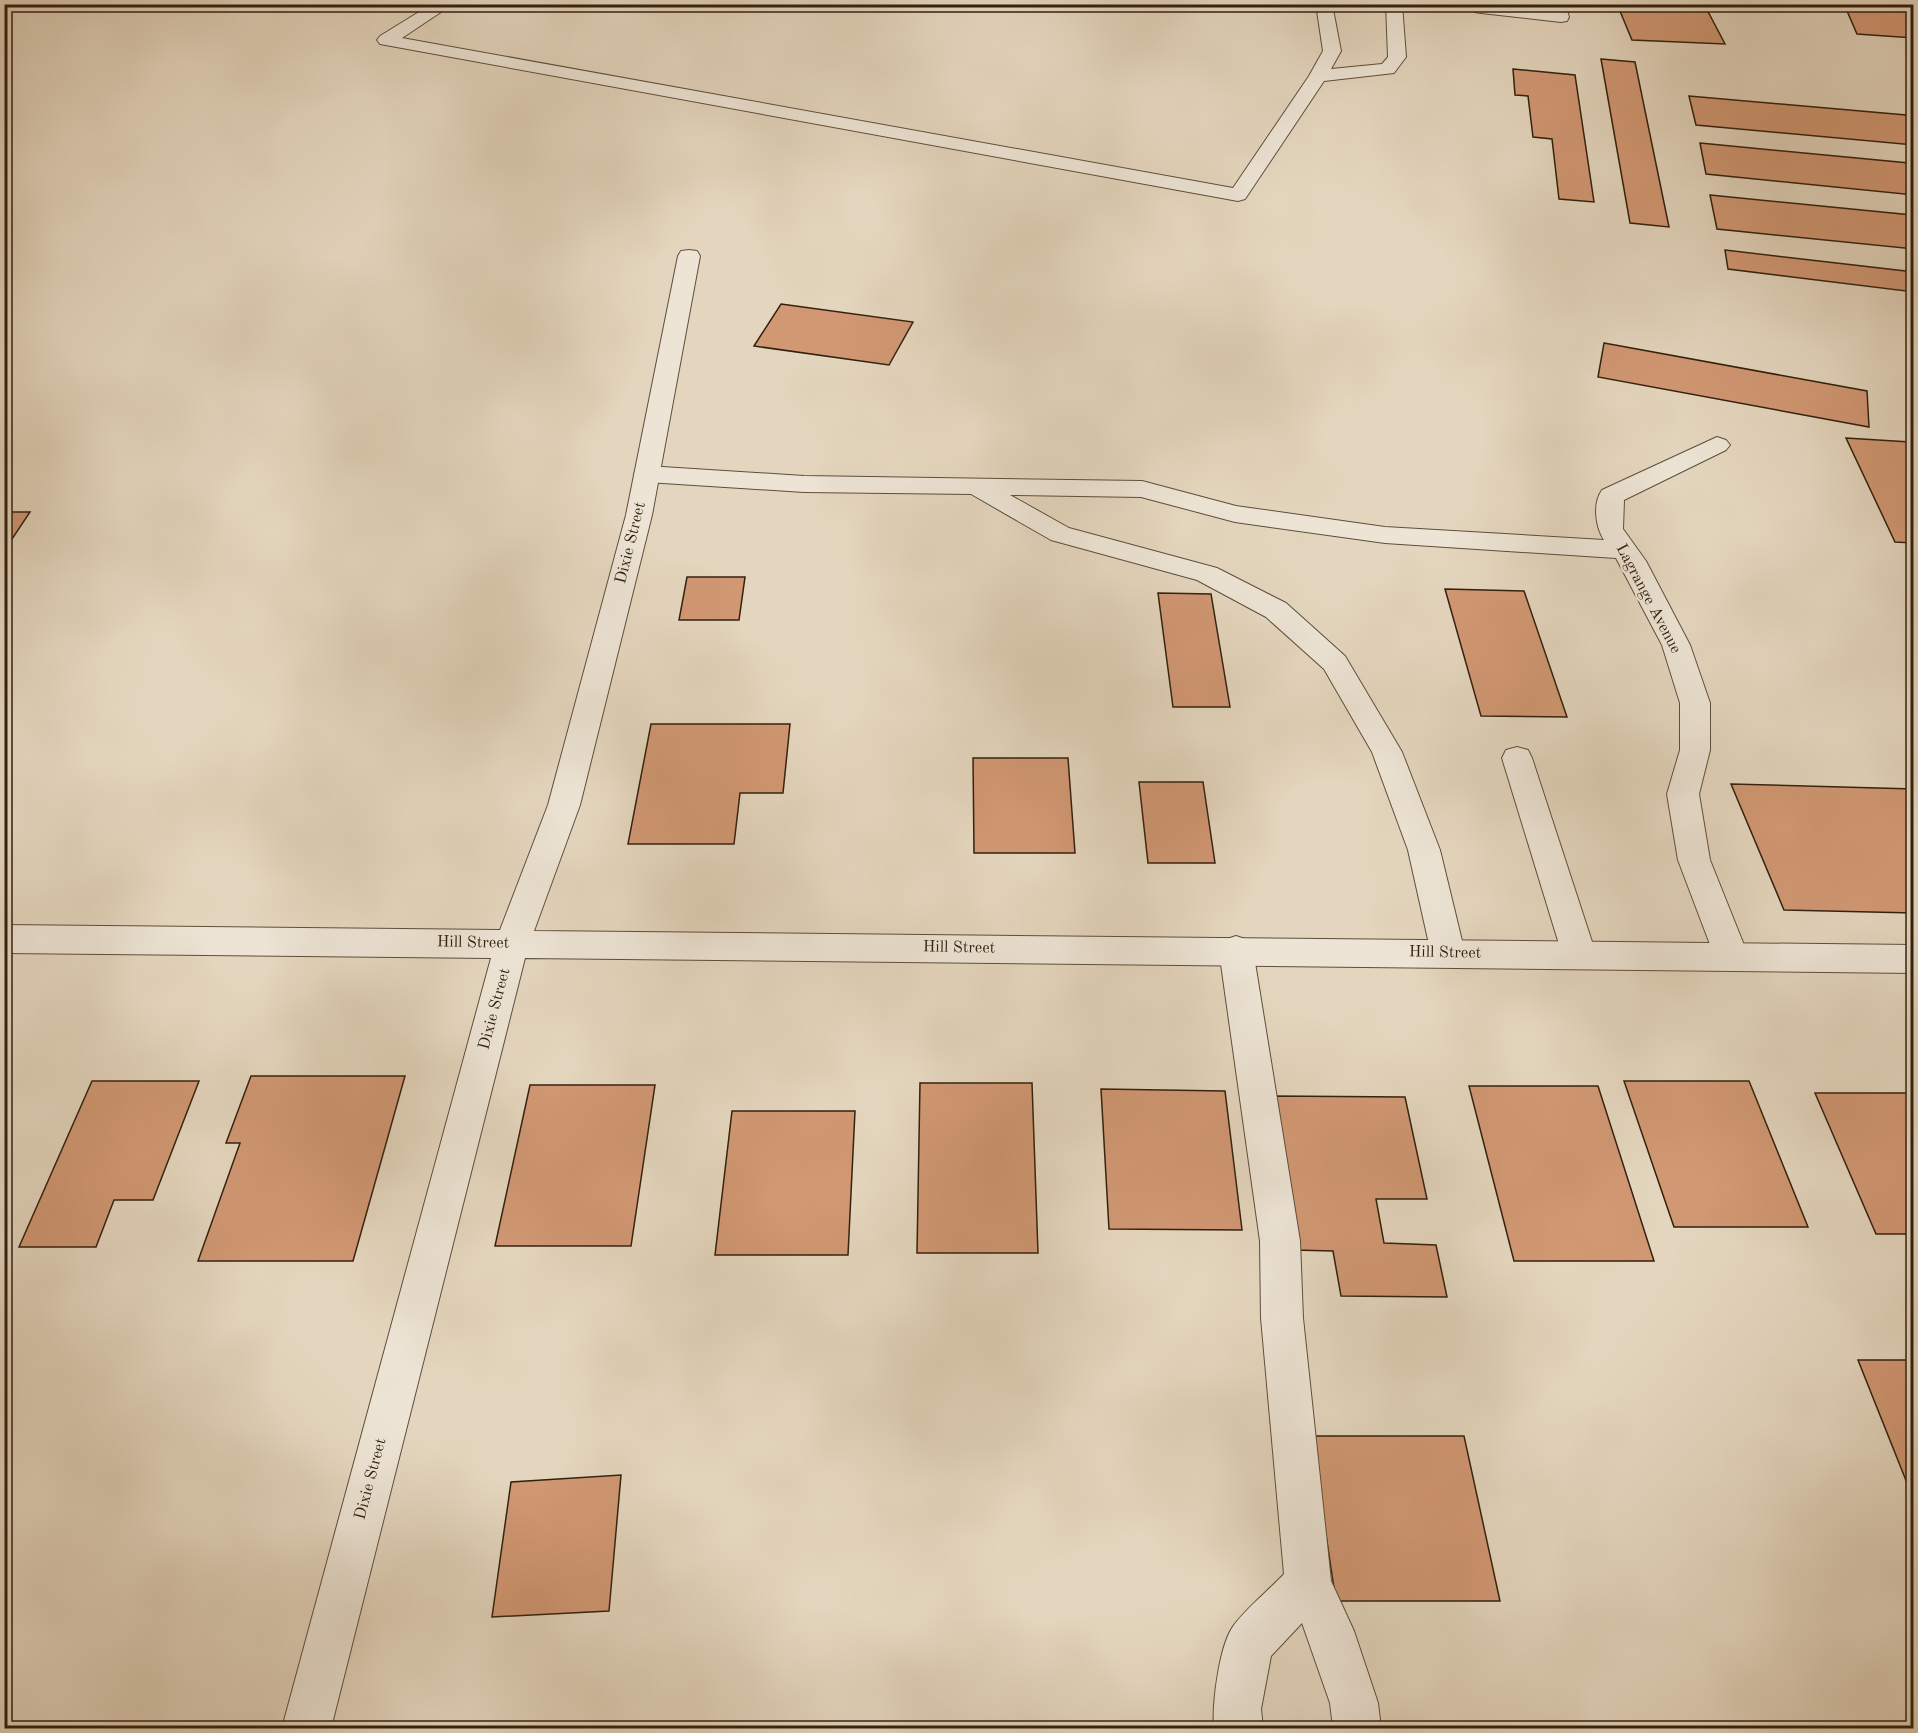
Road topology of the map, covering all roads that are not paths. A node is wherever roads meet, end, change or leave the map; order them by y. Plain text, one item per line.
1 (445, 4) edge
2 (1323, 4) edge
3 (1394, 4) edge
4 (1476, 4) edge
5 (1556, 4) edge
6 (1318, 76) junction
7 (689, 256) dead end
8 (1717, 445) dead end
9 (647, 474) junction
10 (976, 487) junction
11 (1624, 550) junction
12 (1517, 758) dead end
13 (4, 939) edge
14 (512, 944) junction
15 (1236, 950) junction
16 (1448, 953) junction
17 (1580, 954) junction
18 (1731, 955) junction
19 (1914, 959) edge
20 (1308, 1583) junction
21 (306, 1728) edge
22 (1239, 1728) edge
23 (1357, 1728) edge

1 - 6 street
2 - 6 street
3 - 6 street
4 - 5 street
7 - 9 street, Dixie Street
8 - 11 street, Lagrange Avenue
9 - 10 street
9 - 14 street, Dixie Street
10 - 11 street
10 - 16 street
11 - 18 street, Lagrange Avenue
12 - 17 street
13 - 14 street, Hill Street
14 - 15 street, Hill Street
14 - 21 street, Dixie Street
15 - 16 street, Hill Street
15 - 20 street
16 - 17 street, Hill Street
17 - 18 street, Hill Street
18 - 19 street, Hill Street
20 - 22 street
20 - 23 street

